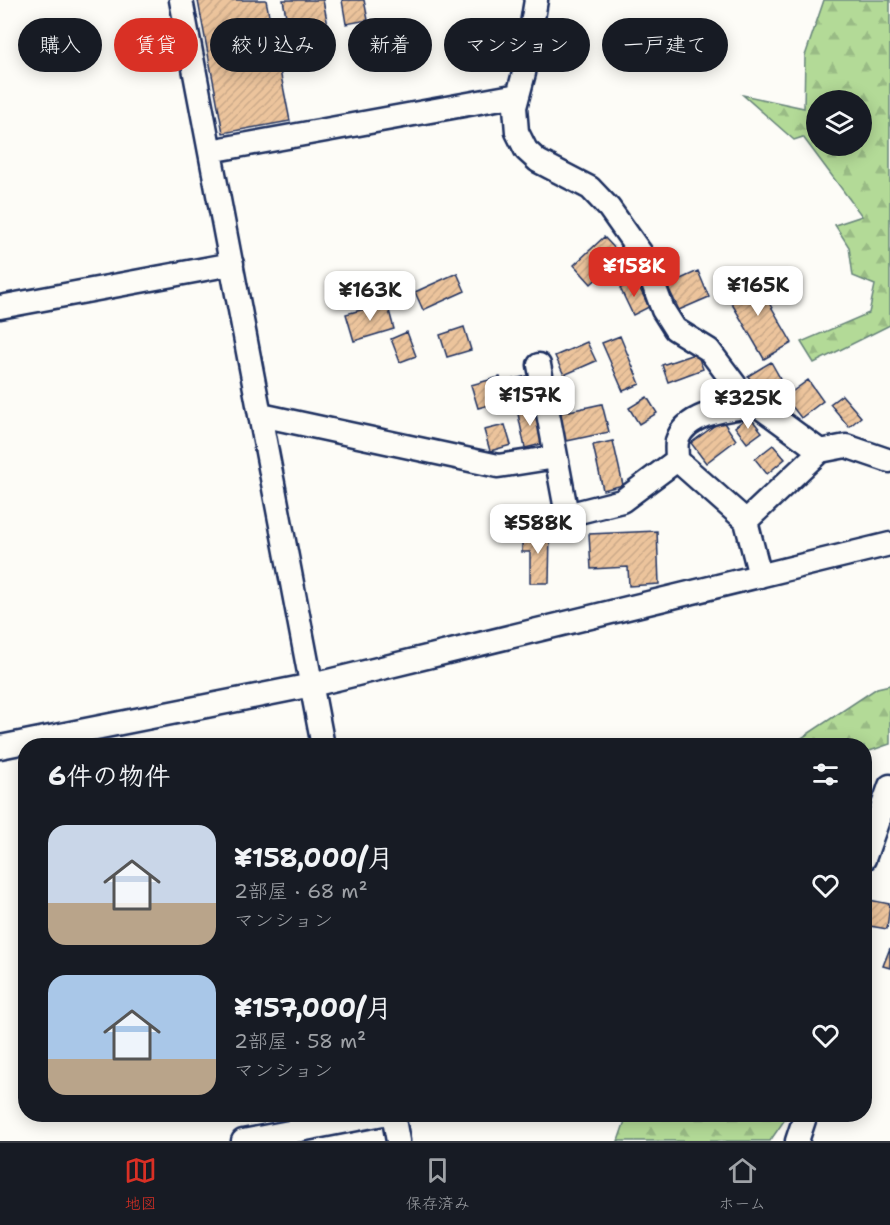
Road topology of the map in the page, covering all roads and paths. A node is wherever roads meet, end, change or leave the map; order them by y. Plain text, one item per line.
1 (181, 0) edge
2 (536, 0) edge
3 (518, 95) junction
4 (210, 152) junction
5 (232, 264) junction
6 (0, 307) edge
7 (539, 365) dead end
8 (757, 405) junction
9 (261, 415) junction
10 (820, 451) junction
11 (556, 457) junction
12 (677, 460) junction
13 (890, 461) edge
14 (747, 521) junction
15 (890, 544) edge
16 (760, 576) junction
17 (312, 684) junction
18 (45, 738) edge
19 (322, 738) edge
20 (18, 743) edge
21 (0, 747) edge
22 (890, 786) edge
23 (872, 837) edge
24 (342, 1122) edge
25 (394, 1122) edge
26 (803, 1122) edge
27 (243, 1141) edge
28 (398, 1141) edge
29 (797, 1141) edge

1 - 4 street
2 - 3 street
3 - 4 street
3 - 8 street
4 - 5 street
5 - 6 street
5 - 9 street
7 - 11 street
8 - 10 street
8 - 12 street
9 - 11 street
9 - 17 street
10 - 13 street
10 - 14 street
11 - 12 street
12 - 14 street
14 - 16 street
15 - 16 street
16 - 17 street
17 - 18 street
17 - 19 street
20 - 21 street
22 - 23 street
24 - 27 street
25 - 28 street
26 - 29 street

